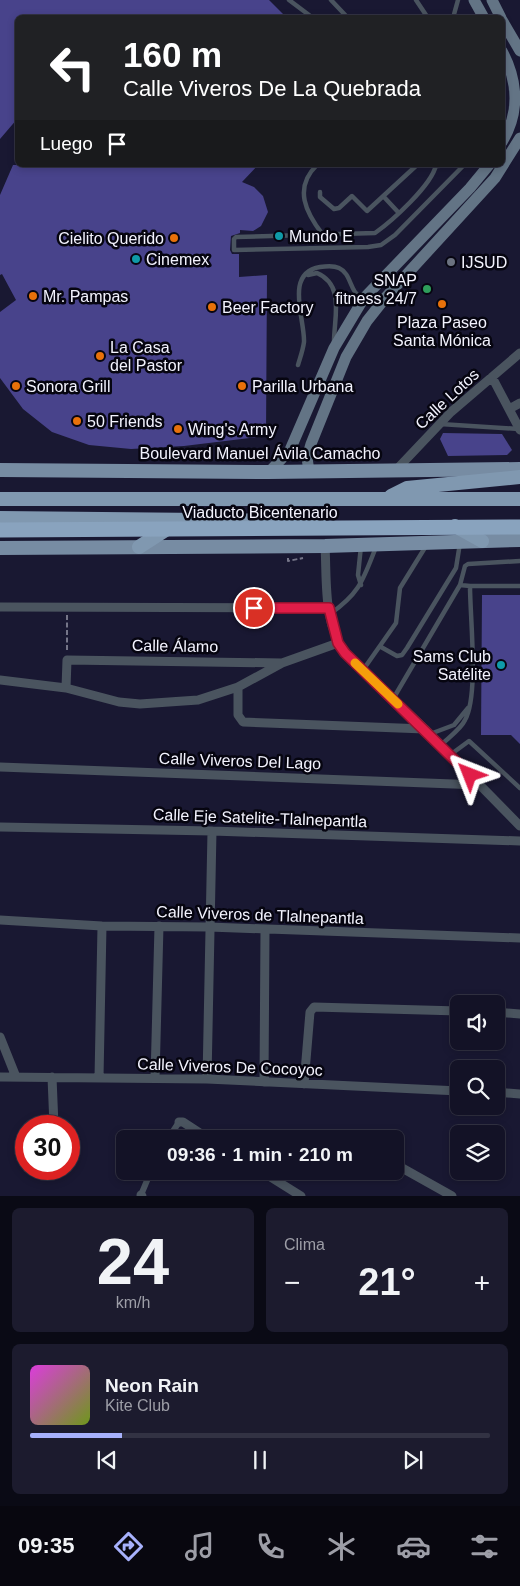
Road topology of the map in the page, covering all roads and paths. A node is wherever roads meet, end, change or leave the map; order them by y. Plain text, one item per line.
1 (289, 0) edge
2 (331, 0) edge
3 (416, 0) edge
4 (458, 0) edge
5 (474, 0) edge
6 (492, 0) edge
7 (309, 15) edge
8 (345, 15) edge
9 (426, 15) edge
10 (453, 15) edge
11 (482, 15) edge
12 (500, 15) edge
13 (505, 24) edge
14 (520, 51) edge
15 (505, 57) edge
16 (505, 137) edge
17 (520, 138) edge
18 (505, 162) edge
19 (315, 167) edge
20 (415, 167) edge
21 (436, 167) edge
22 (463, 167) edge
23 (486, 167) edge
24 (502, 167) edge
25 (320, 192) dead end
26 (384, 197) junction
27 (398, 212) junction
28 (323, 235) junction
29 (304, 276) junction
30 (364, 298) junction
31 (334, 348) junction
32 (520, 353) edge
33 (298, 365) dead end
34 (492, 377) junction
35 (520, 403) edge
36 (509, 409) junction
37 (438, 424) junction
38 (520, 429) edge
39 (520, 469) edge
40 (0, 470) edge
41 (397, 470) junction
42 (309, 471) junction
43 (269, 472) junction
44 (520, 477) edge
45 (387, 498) junction
46 (0, 499) edge
47 (520, 499) edge
48 (0, 518) edge
49 (182, 520) junction
50 (448, 522) junction
51 (520, 522) edge
52 (520, 527) edge
53 (0, 530) edge
54 (520, 540) edge
55 (482, 541) junction
56 (460, 542) junction
57 (428, 543) junction
58 (377, 544) junction
59 (362, 545) junction
60 (325, 546) junction
61 (139, 547) junction
62 (0, 548) edge
63 (303, 559) dead end
64 (288, 561) dead end
65 (520, 561) edge
66 (361, 585) junction
67 (460, 585) junction
68 (470, 586) junction
69 (520, 586) edge
70 (0, 608) edge
71 (67, 608) junction
72 (329, 611) junction
73 (338, 643) junction
74 (381, 647) junction
75 (67, 660) junction
76 (282, 663) junction
77 (363, 670) junction
78 (0, 680) edge
79 (238, 687) junction
80 (66, 688) junction
81 (393, 699) junction
82 (468, 707) junction
83 (427, 731) junction
84 (441, 745) junction
85 (450, 755) junction
86 (0, 767) edge
87 (480, 784) junction
88 (520, 788) edge
89 (520, 826) edge
90 (0, 827) edge
91 (212, 831) junction
92 (520, 841) edge
93 (0, 920) edge
94 (102, 926) junction
95 (159, 926) junction
96 (209, 926) junction
97 (265, 929) junction
98 (520, 938) edge
99 (450, 1011) edge
100 (505, 1013) edge
101 (520, 1014) edge
102 (0, 1037) edge
103 (0, 1077) edge
104 (16, 1077) junction
105 (52, 1077) junction
106 (99, 1078) junction
107 (155, 1078) junction
108 (207, 1079) junction
109 (264, 1082) junction
110 (304, 1084) junction
111 (450, 1091) edge
112 (505, 1093) edge
113 (520, 1094) edge
114 (54, 1115) edge
115 (178, 1122) joint
116 (173, 1130) edge
117 (195, 1130) edge
118 (404, 1169) edge
119 (148, 1180) edge
120 (275, 1180) edge
121 (142, 1195) edge
122 (301, 1196) edge
123 (452, 1196) edge

1 - 7 lane
2 - 8 lane
3 - 9 lane
4 - 10 lane
5 - 11 main road
6 - 12 main road
13 - 14 main road
15 - 16 main road
17 - 18 main road
19 - 28 lane
20 - 26 lane
21 - 27 lane
22 - 28 lane
23 - 30 main road
24 - 42 main road
25 - 26 lane
26 - 27 lane
27 - 28 lane
29 - 30 lane
29 - 31 lane
29 - 33 lane
30 - 31 main road
31 - 43 main road
32 - 34 street, Calle Lotos
34 - 36 street
34 - 37 street, Calle Lotos
35 - 36 street
36 - 38 street
37 - 38 lane
37 - 41 street, Calle Lotos
39 - 41 main road, Boulevard Manuel Ávila Camacho
40 - 43 main road, Boulevard Manuel Ávila Camacho
41 - 42 main road, Boulevard Manuel Ávila Camacho
42 - 43 main road, Boulevard Manuel Ávila Camacho
44 - 45 highway
45 - 46 highway
45 - 47 highway
48 - 49 highway
49 - 50 highway
49 - 61 highway
50 - 51 highway
50 - 55 highway
52 - 53 highway, Viaducto Bicentenario
54 - 55 main road
55 - 56 main road
56 - 57 main road
56 - 74 lane
57 - 58 main road
57 - 74 lane
58 - 59 main road
58 - 66 lane
59 - 60 main road
59 - 66 lane
60 - 61 main road
60 - 72 street
61 - 62 main road
63 - 64 path
65 - 67 lane
66 - 72 lane
67 - 68 lane
67 - 81 lane
68 - 69 lane
68 - 82 lane
70 - 71 street
71 - 72 street
71 - 75 path
72 - 73 street
73 - 76 street
73 - 77 street
74 - 77 lane
75 - 76 street, Calle Álamo
75 - 80 street
76 - 79 street
77 - 81 street
78 - 80 street
79 - 80 street
79 - 83 street
81 - 83 street
82 - 83 lane
82 - 84 lane
83 - 84 street
84 - 85 street
85 - 87 street
85 - 88 lane
86 - 87 street, Calle Viveros Del Lago
87 - 89 street
90 - 91 street, Calle Eje Satelite-Tlalnepantla
91 - 92 street, Calle Eje Satelite-Tlalnepantla
91 - 96 street
93 - 94 street, Calle Viveros de Tlalnepantla
94 - 95 street, Calle Viveros de Tlalnepantla
94 - 106 street
95 - 96 street, Calle Viveros de Tlalnepantla
95 - 107 street
96 - 97 street, Calle Viveros de Tlalnepantla
96 - 108 street
97 - 98 street, Calle Viveros de Tlalnepantla
97 - 109 street
99 - 110 street
100 - 101 street
102 - 104 street
103 - 104 street, Calle Viveros De Cocoyoc
104 - 105 street, Calle Viveros De Cocoyoc
105 - 106 street, Calle Viveros De Cocoyoc
105 - 114 street
106 - 107 street, Calle Viveros De Cocoyoc
107 - 108 street, Calle Viveros De Cocoyoc
108 - 109 street, Calle Viveros De Cocoyoc
109 - 110 street, Calle Viveros De Cocoyoc
110 - 111 street, Calle Viveros De Cocoyoc
112 - 113 street
115 - 116 street
115 - 117 street
118 - 123 street
119 - 121 street
120 - 122 street

